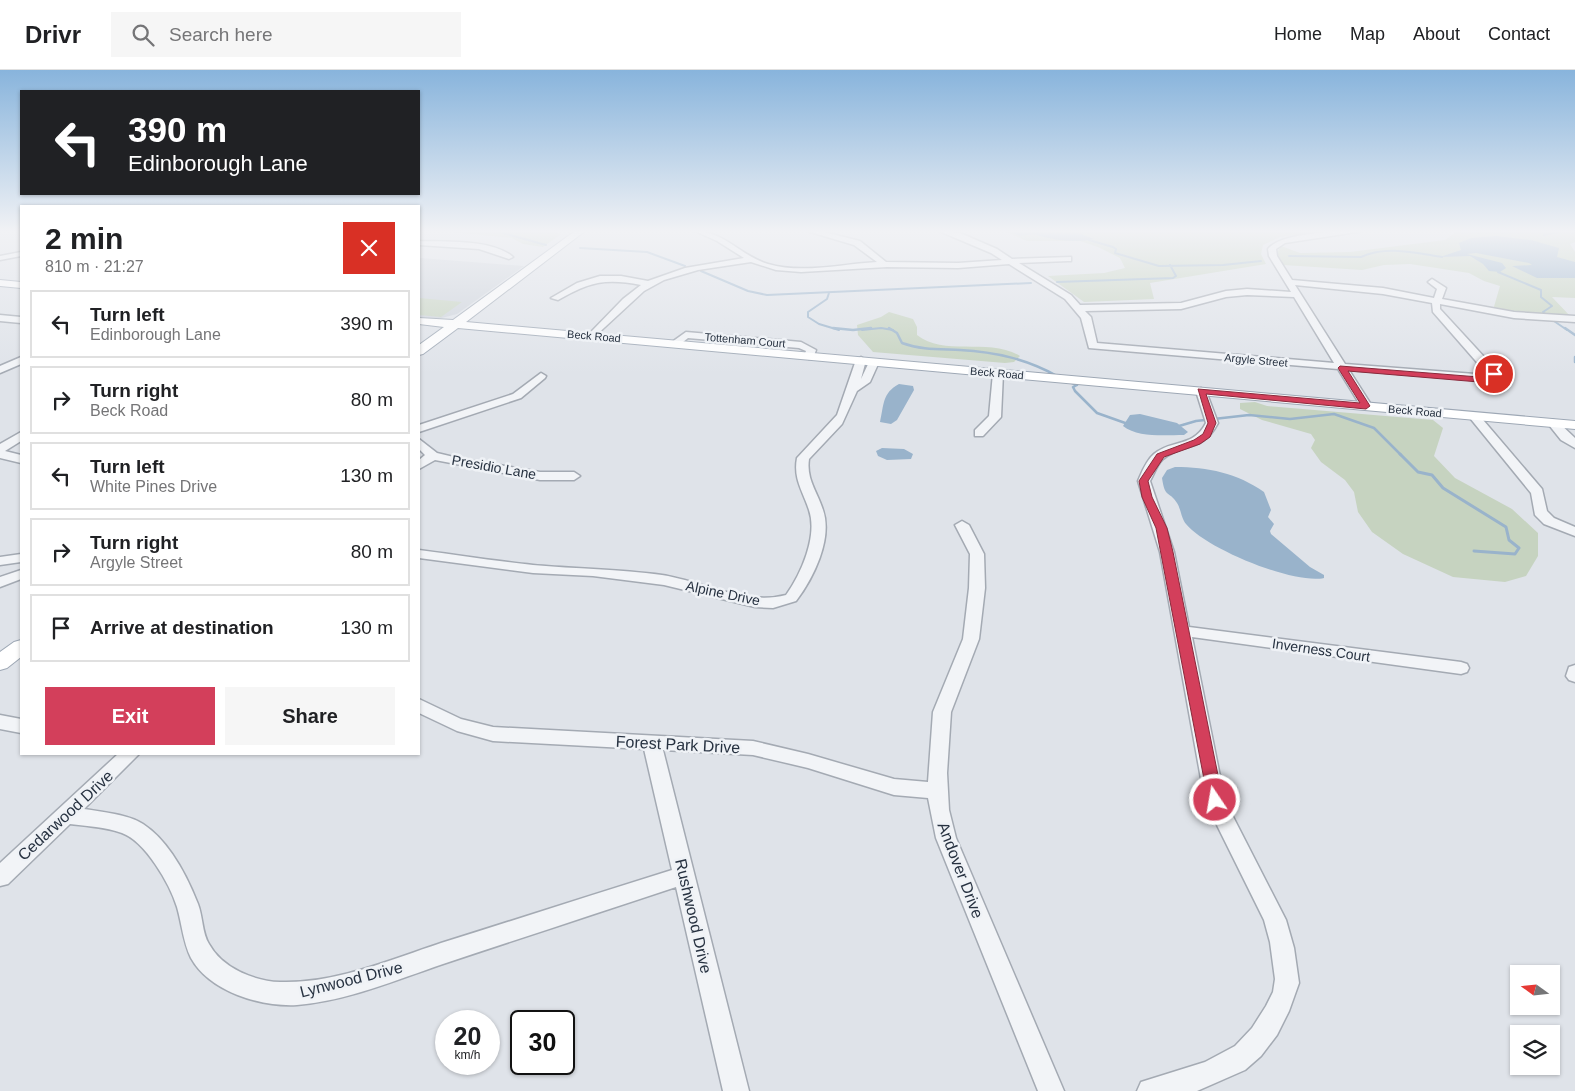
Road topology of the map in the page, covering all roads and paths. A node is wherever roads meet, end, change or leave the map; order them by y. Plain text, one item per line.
1 (516, 279) edge
2 (584, 279) edge
3 (631, 279) edge
4 (664, 279) edge
5 (1039, 279) edge
6 (1288, 279) edge
7 (1290, 282) junction
8 (1432, 282) dead end
9 (0, 283) edge
10 (649, 284) junction
11 (20, 285) edge
12 (1298, 295) junction
13 (555, 298) dead end
14 (1438, 301) junction
15 (1079, 308) junction
16 (0, 318) edge
17 (1575, 319) edge
18 (20, 320) edge
19 (420, 321) edge
20 (455, 324) junction
21 (592, 336) junction
22 (420, 350) edge
23 (20, 360) edge
24 (867, 361) junction
25 (1342, 368) junction
26 (0, 370) edge
27 (998, 373) junction
28 (541, 376) dead end
29 (1201, 391) junction
30 (1366, 406) junction
31 (1474, 416) junction
32 (1553, 423) junction
33 (1573, 427) edge
34 (420, 428) edge
35 (979, 433) dead end
36 (20, 437) edge
37 (420, 444) edge
38 (1575, 444) edge
39 (0, 449) edge
40 (0, 454) edge
41 (433, 456) junction
42 (20, 459) edge
43 (420, 464) edge
44 (574, 476) dead end
45 (962, 525) dead end
46 (1575, 532) edge
47 (420, 554) edge
48 (20, 558) edge
49 (0, 561) edge
50 (20, 574) edge
51 (0, 582) edge
52 (1182, 631) junction
53 (20, 648) edge
54 (0, 662) edge
55 (1461, 668) dead end
56 (1575, 671) edge
57 (1575, 676) edge
58 (420, 706) edge
59 (0, 722) edge
60 (20, 726) edge
61 (652, 742) junction
62 (129, 755) edge
63 (938, 791) junction
64 (65, 815) junction
65 (684, 875) junction
66 (0, 877) edge
67 (736, 1091) edge
68 (1051, 1091) edge
69 (1150, 1091) edge

1 - 20 main road
2 - 13 street
3 - 10 street
4 - 10 street
5 - 15 street, Argyle Street
6 - 7 street
7 - 12 street
7 - 14 street
8 - 14 street, Argyle Street
9 - 11 main road
10 - 21 street
12 - 15 street
12 - 25 street
14 - 17 street
14 - 25 street, Argyle Street
15 - 25 street, Argyle Street
16 - 18 street
19 - 20 main road, Beck Road
20 - 21 main road, Beck Road
20 - 22 main road
21 - 24 main road, Beck Road
23 - 26 street
24 - 27 main road, Beck Road
24 - 47 street, Alpine Drive
25 - 30 street
27 - 29 main road, Beck Road
27 - 35 street
28 - 34 street
29 - 30 main road, Beck Road
29 - 52 street
30 - 31 main road, Beck Road
31 - 32 main road, Beck Road
31 - 46 street
32 - 33 main road, Beck Road
32 - 38 street
36 - 39 street
37 - 41 street, Presidio Lane
40 - 42 street
41 - 43 street
41 - 44 street, Presidio Lane
45 - 63 street, Andover Drive
48 - 49 street
50 - 51 street
52 - 55 street, Inverness Court
52 - 69 street
53 - 54 main road
56 - 57 street
58 - 61 street, Forest Park Drive
59 - 60 street
61 - 63 street, Forest Park Drive
61 - 65 street, Rushwood Drive
62 - 64 street, Cedarwood Drive
63 - 68 street, Andover Drive
64 - 65 street, Lynwood Drive
64 - 66 street, Cedarwood Drive
65 - 67 street, Rushwood Drive

